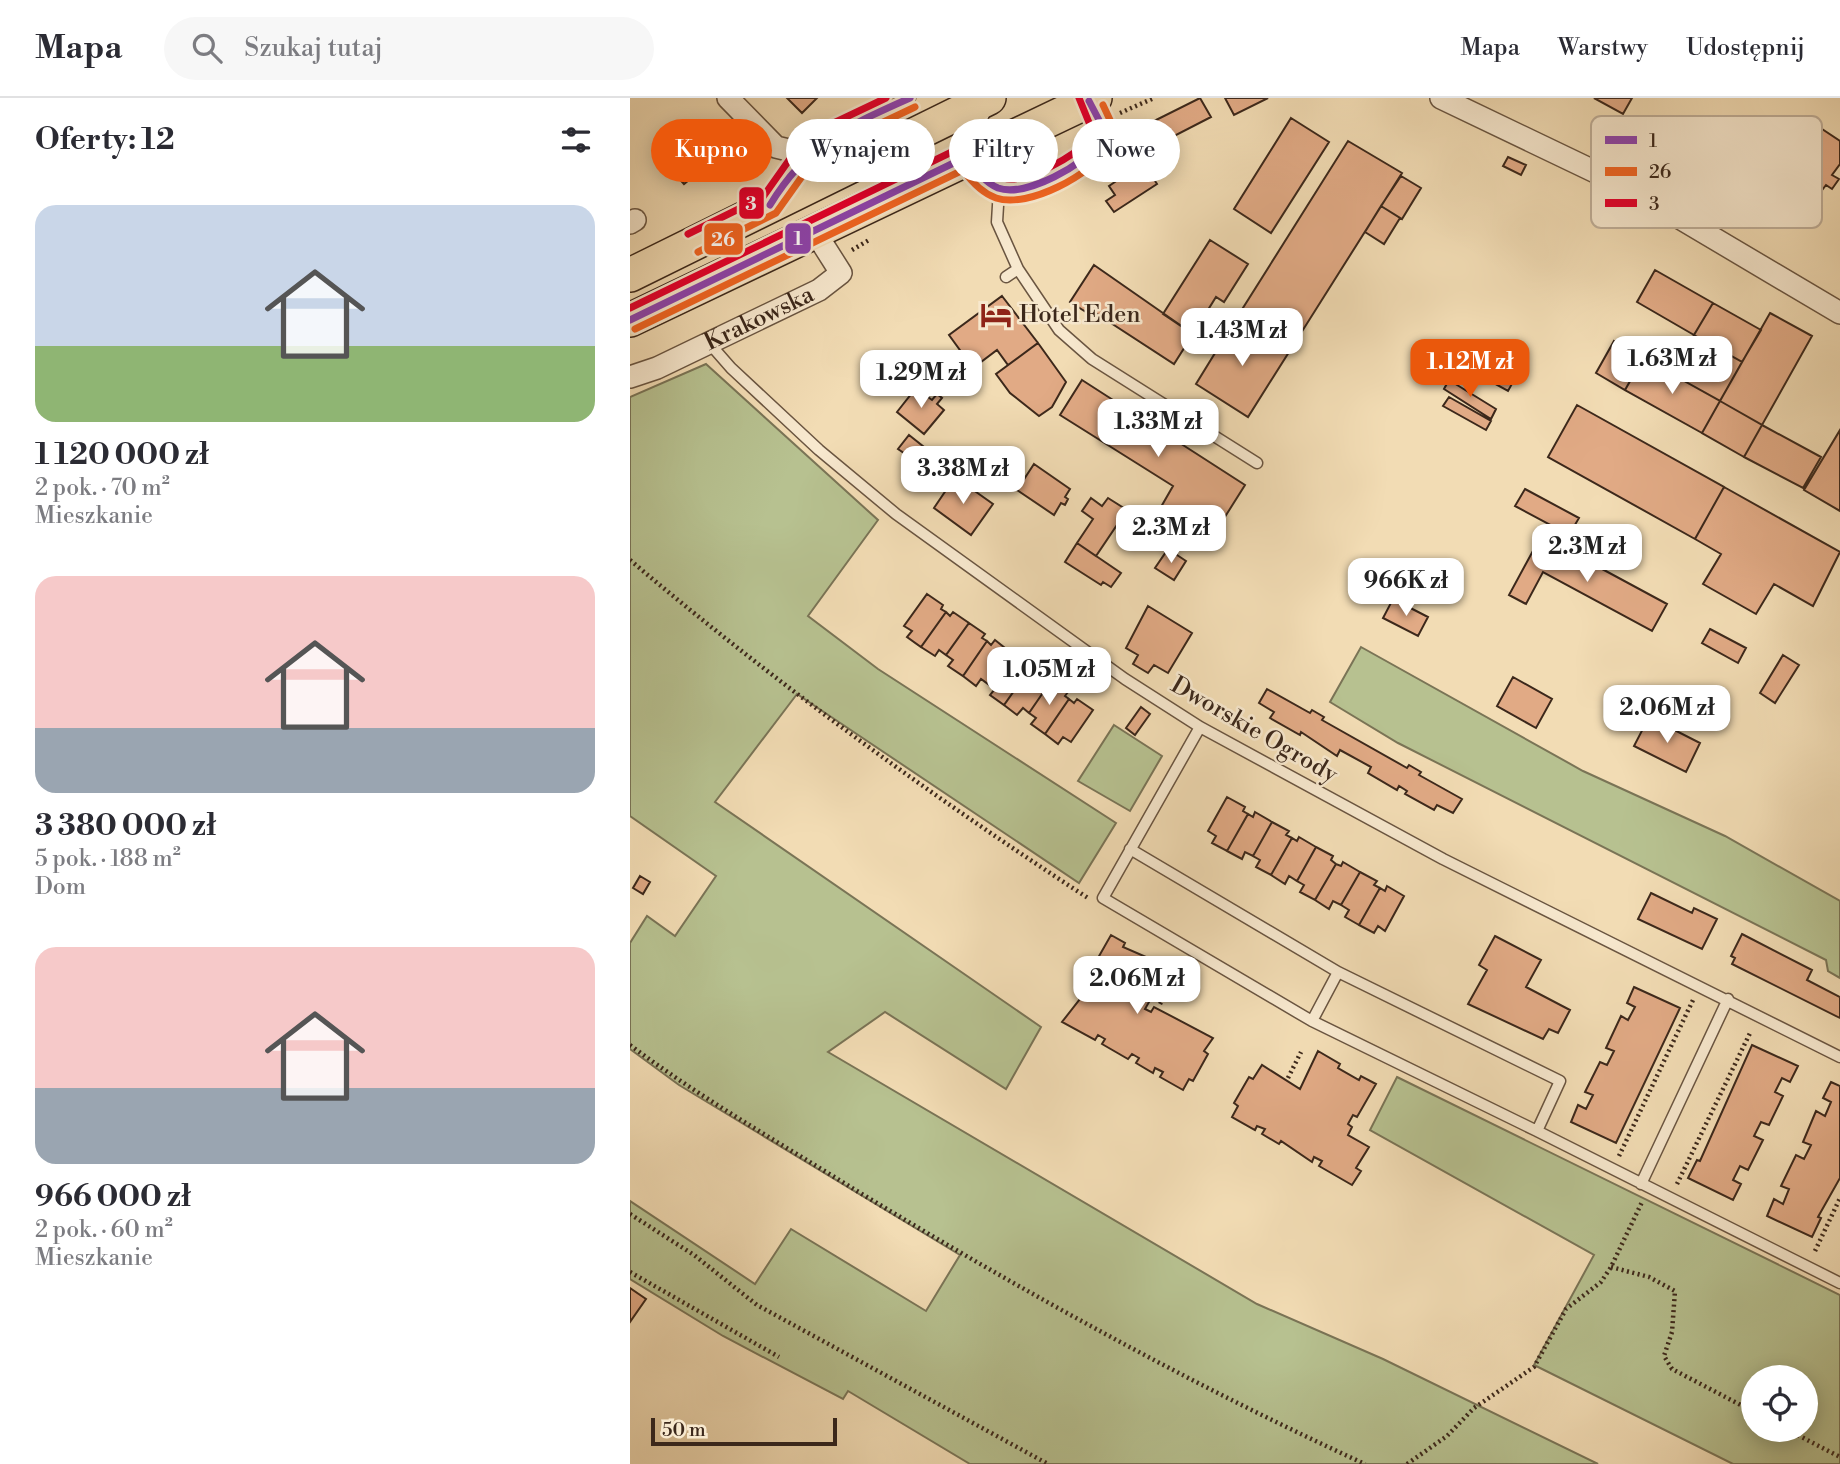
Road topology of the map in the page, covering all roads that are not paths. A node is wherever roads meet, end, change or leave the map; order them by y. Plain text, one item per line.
1 (728, 98) edge
2 (910, 98) edge
3 (989, 98) edge
4 (998, 98) edge
5 (1441, 98) edge
6 (1089, 99) edge
7 (866, 119) edge
8 (981, 119) edge
9 (1047, 119) edge
10 (786, 149) edge
11 (949, 166) edge
12 (1591, 170) edge
13 (786, 182) edge
14 (986, 182) edge
15 (999, 189) junction
16 (771, 205) junction
17 (1697, 228) edge
18 (815, 232) junction
19 (1018, 269) junction
20 (630, 275) edge
21 (1006, 277) dead end
22 (1840, 313) edge
23 (630, 320) edge
24 (710, 344) junction
25 (630, 377) edge
26 (1257, 463) dead end
27 (1200, 727) junction
28 (1130, 849) junction
29 (1338, 972) junction
30 (1728, 999) junction
31 (1312, 1021) junction
32 (1840, 1057) edge
33 (1537, 1131) junction
34 (1645, 1186) junction
35 (1839, 1279) edge

1 - 10 street
2 - 7 lane
3 - 16 main road
4 - 8 lane
5 - 12 street
6 - 9 main road
6 - 15 lane
11 - 18 main road
13 - 16 lane
14 - 15 lane
15 - 19 lane
16 - 20 main road
17 - 22 street
18 - 23 main road
18 - 24 street, Krakowska
19 - 21 lane
19 - 26 lane
24 - 25 street, Krakowska
24 - 27 lane, Dworskie Ogrody
27 - 28 lane
27 - 30 lane, Dworskie Ogrody
28 - 29 lane
28 - 31 lane
29 - 31 lane
29 - 33 lane
30 - 32 lane, Dworskie Ogrody
30 - 34 lane
31 - 33 lane
33 - 34 lane
34 - 35 lane

